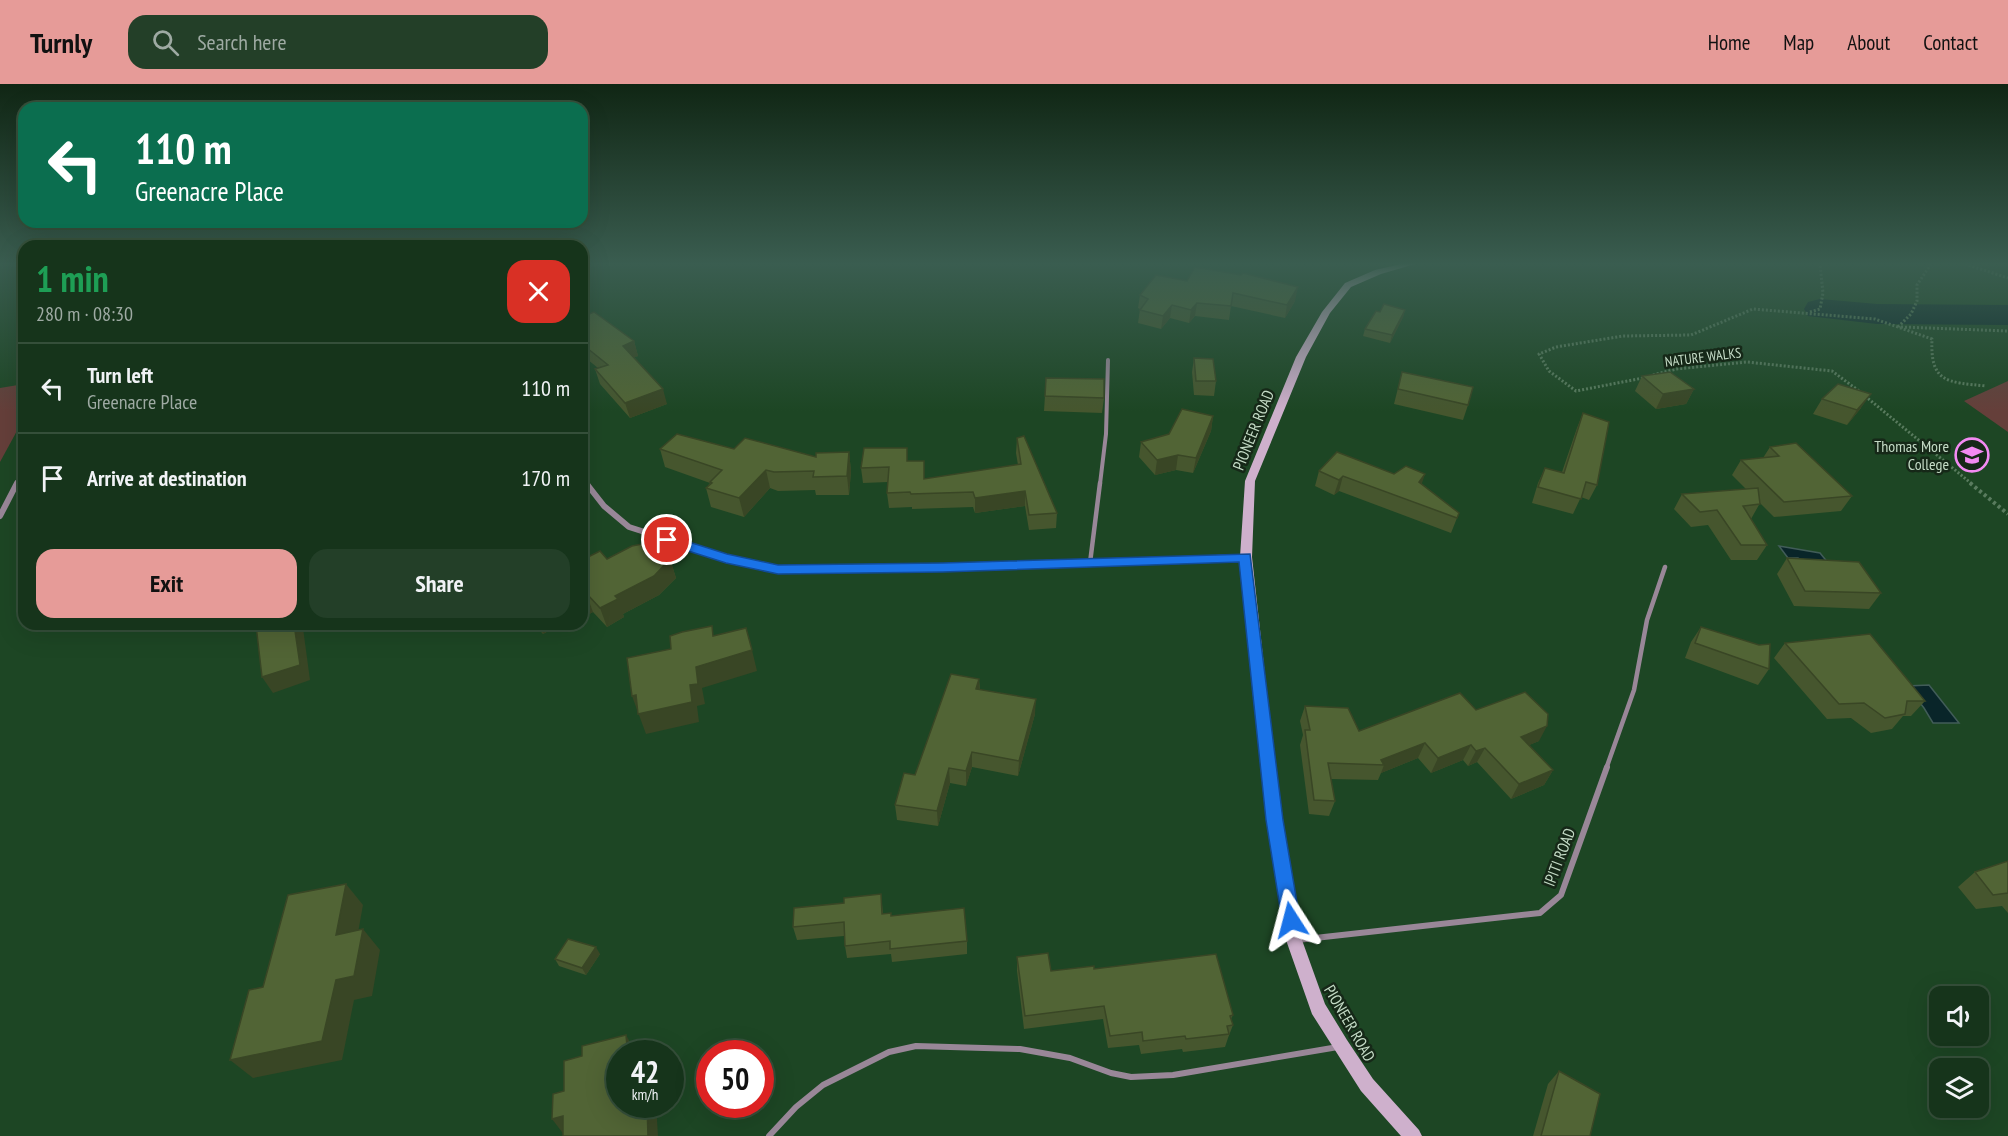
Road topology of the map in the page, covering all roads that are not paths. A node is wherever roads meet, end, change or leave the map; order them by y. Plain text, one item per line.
1 (1325, 313) edge
2 (1108, 360) dead end
3 (18, 482) edge
4 (588, 485) edge
5 (0, 516) edge
6 (1245, 557) junction
7 (1090, 562) junction
8 (1665, 567) dead end
9 (1294, 940) junction
10 (1341, 1046) junction
11 (1410, 1135) edge
12 (769, 1136) edge

1 - 6 main road, PIONEER ROAD
2 - 7 lane
3 - 5 street
4 - 7 street
6 - 7 street
6 - 9 main road, PIONEER ROAD
8 - 9 lane, IPITI ROAD
9 - 10 main road, PIONEER ROAD
10 - 11 main road, PIONEER ROAD
10 - 12 lane

